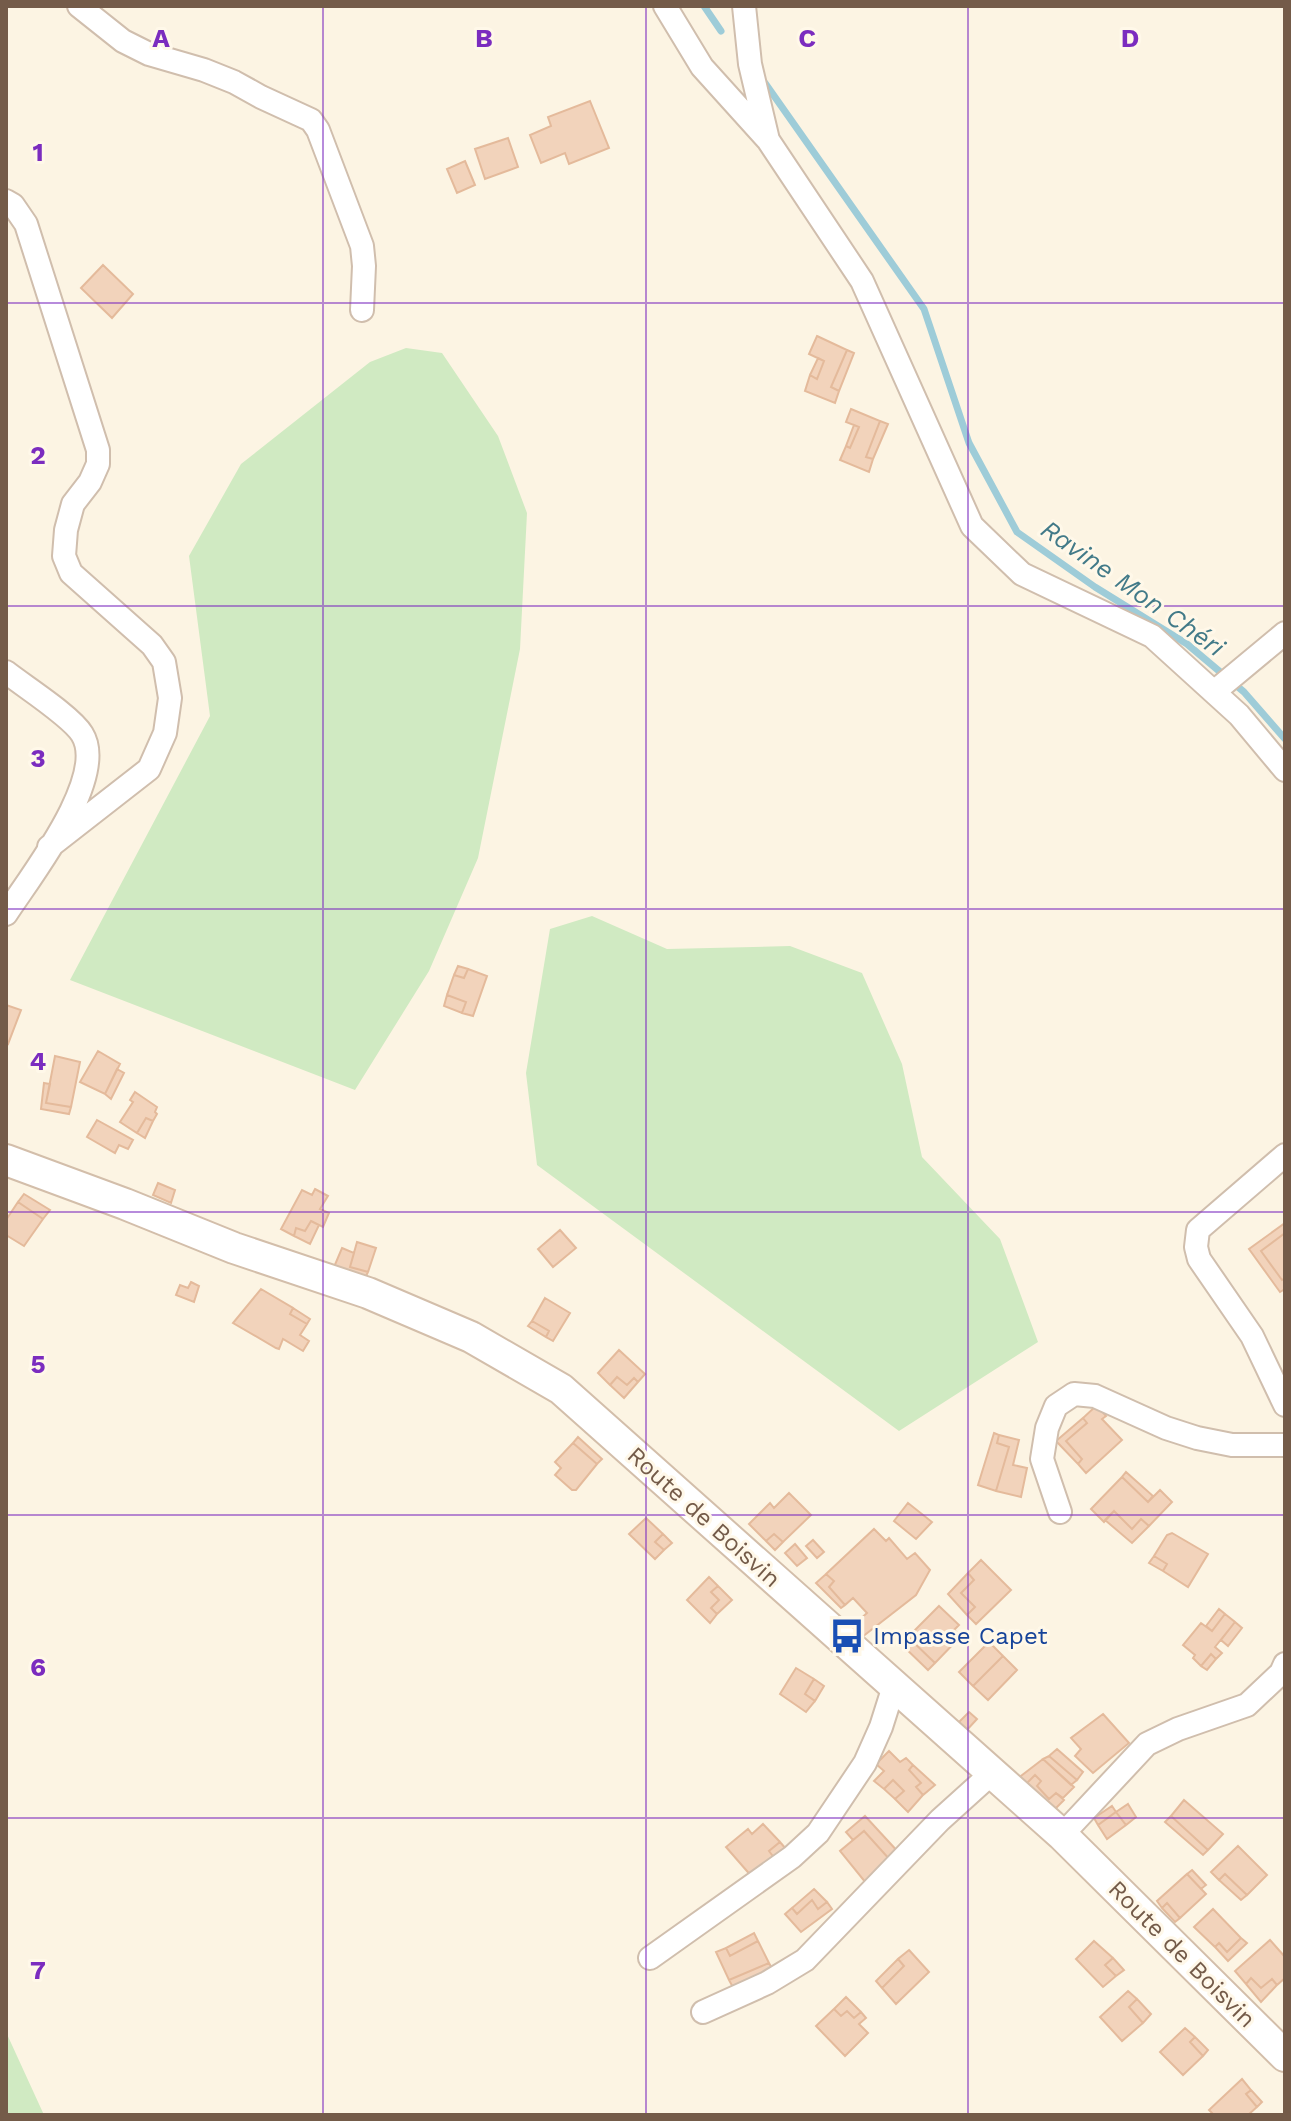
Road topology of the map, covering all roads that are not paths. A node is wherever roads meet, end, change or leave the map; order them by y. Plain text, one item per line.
1 (79, 6) edge
2 (665, 6) edge
3 (744, 6) edge
4 (768, 140) junction
5 (6, 201) edge
6 (362, 310) dead end
7 (1285, 633) edge
8 (6, 672) edge
9 (1214, 692) junction
10 (1285, 770) edge
11 (49, 847) junction
12 (6, 914) edge
13 (1285, 1155) edge
14 (6, 1160) edge
15 (1285, 1405) edge
16 (1285, 1445) edge
17 (1060, 1512) dead end
18 (1285, 1664) edge
19 (894, 1686) junction
20 (992, 1773) junction
21 (1062, 1835) junction
22 (650, 1958) dead end
23 (703, 2012) dead end
24 (1285, 2056) edge

1 - 6 street
2 - 4 street
3 - 4 street
4 - 9 street
5 - 11 street
7 - 9 street
8 - 11 street
9 - 10 street
11 - 12 street
13 - 15 street
14 - 19 main road, Route de Boisvin
16 - 17 street
18 - 21 street
19 - 20 main road, Route de Boisvin
19 - 22 street
20 - 21 main road, Route de Boisvin
20 - 23 street
21 - 24 main road, Route de Boisvin

